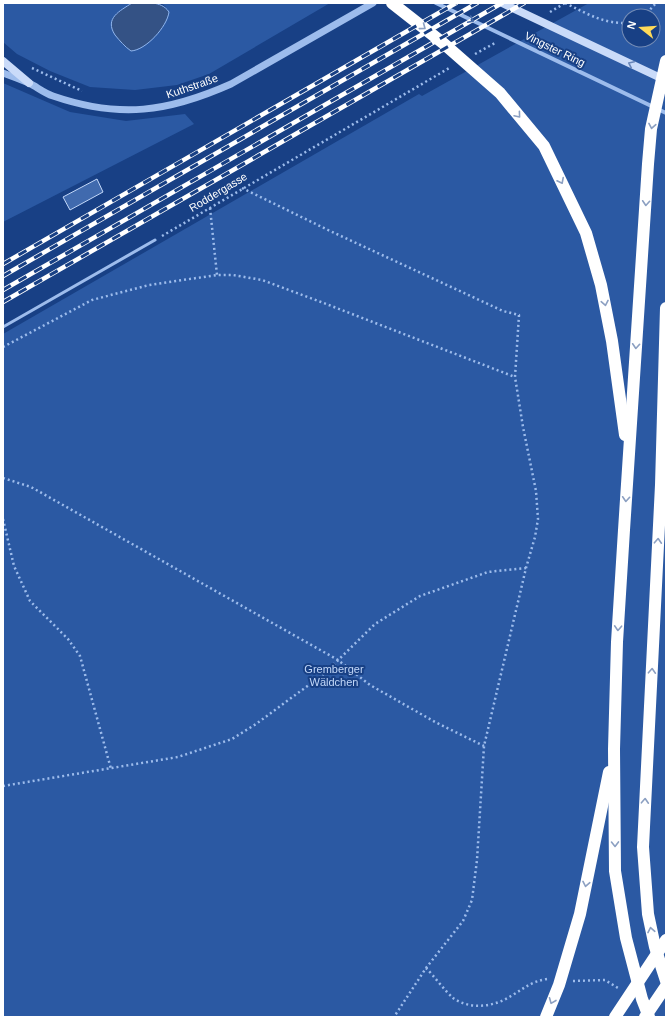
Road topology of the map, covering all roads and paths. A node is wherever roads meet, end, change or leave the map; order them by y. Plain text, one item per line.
1 (373, 3) edge
2 (392, 3) edge
3 (436, 3) edge
4 (502, 3) edge
5 (565, 3) edge
6 (621, 23) edge
7 (3, 61) edge
8 (666, 61) edge
9 (28, 66) dead end
10 (442, 72) dead end
11 (3, 73) edge
12 (666, 80) edge
13 (29, 83) junction
14 (88, 94) dead end
15 (666, 113) edge
16 (242, 188) junction
17 (210, 208) junction
18 (154, 240) joint
19 (217, 275) junction
20 (666, 308) edge
21 (3, 327) edge
22 (665, 341) edge
23 (3, 347) edge
24 (515, 377) junction
25 (628, 460) junction
26 (3, 478) edge
27 (661, 485) junction
28 (666, 515) edge
29 (3, 519) edge
30 (526, 568) junction
31 (338, 660) junction
32 (484, 746) junction
33 (614, 749) junction
34 (111, 769) junction
35 (3, 786) edge
36 (666, 940) edge
37 (426, 968) junction
38 (560, 980) junction
39 (666, 981) edge
40 (666, 986) edge
41 (621, 993) dead end
42 (618, 1013) edge
43 (394, 1017) edge
44 (546, 1017) edge
45 (645, 1017) edge
46 (649, 1017) edge

1 - 13 street, Kuthstraße
2 -> 25 highway
3 -> 15 street, Vingster Ring
12 -> 4 main road, Vingster Ring
5 - 6 path
7 - 13 main road
8 -> 25 highway
9 - 14 path
10 - 16 path, Roddergasse
11 - 13 street, Kuthstraße
16 - 17 path, Roddergasse
16 - 24 path
17 - 18 path, Roddergasse
17 - 19 path
18 - 21 lane
19 - 23 path
19 - 24 path
20 - 22 highway
22 - 27 highway
24 - 30 path
25 -> 33 highway
26 - 31 path
27 - 28 highway
39 -> 27 highway
29 - 34 path
30 - 31 path
30 - 32 path
31 - 32 path
31 - 34 path
32 - 37 path
33 -> 38 highway
33 -> 46 highway
34 - 35 path
36 - 42 highway
37 - 38 path
37 - 43 path
38 - 41 path
38 -> 44 highway
40 - 45 highway

